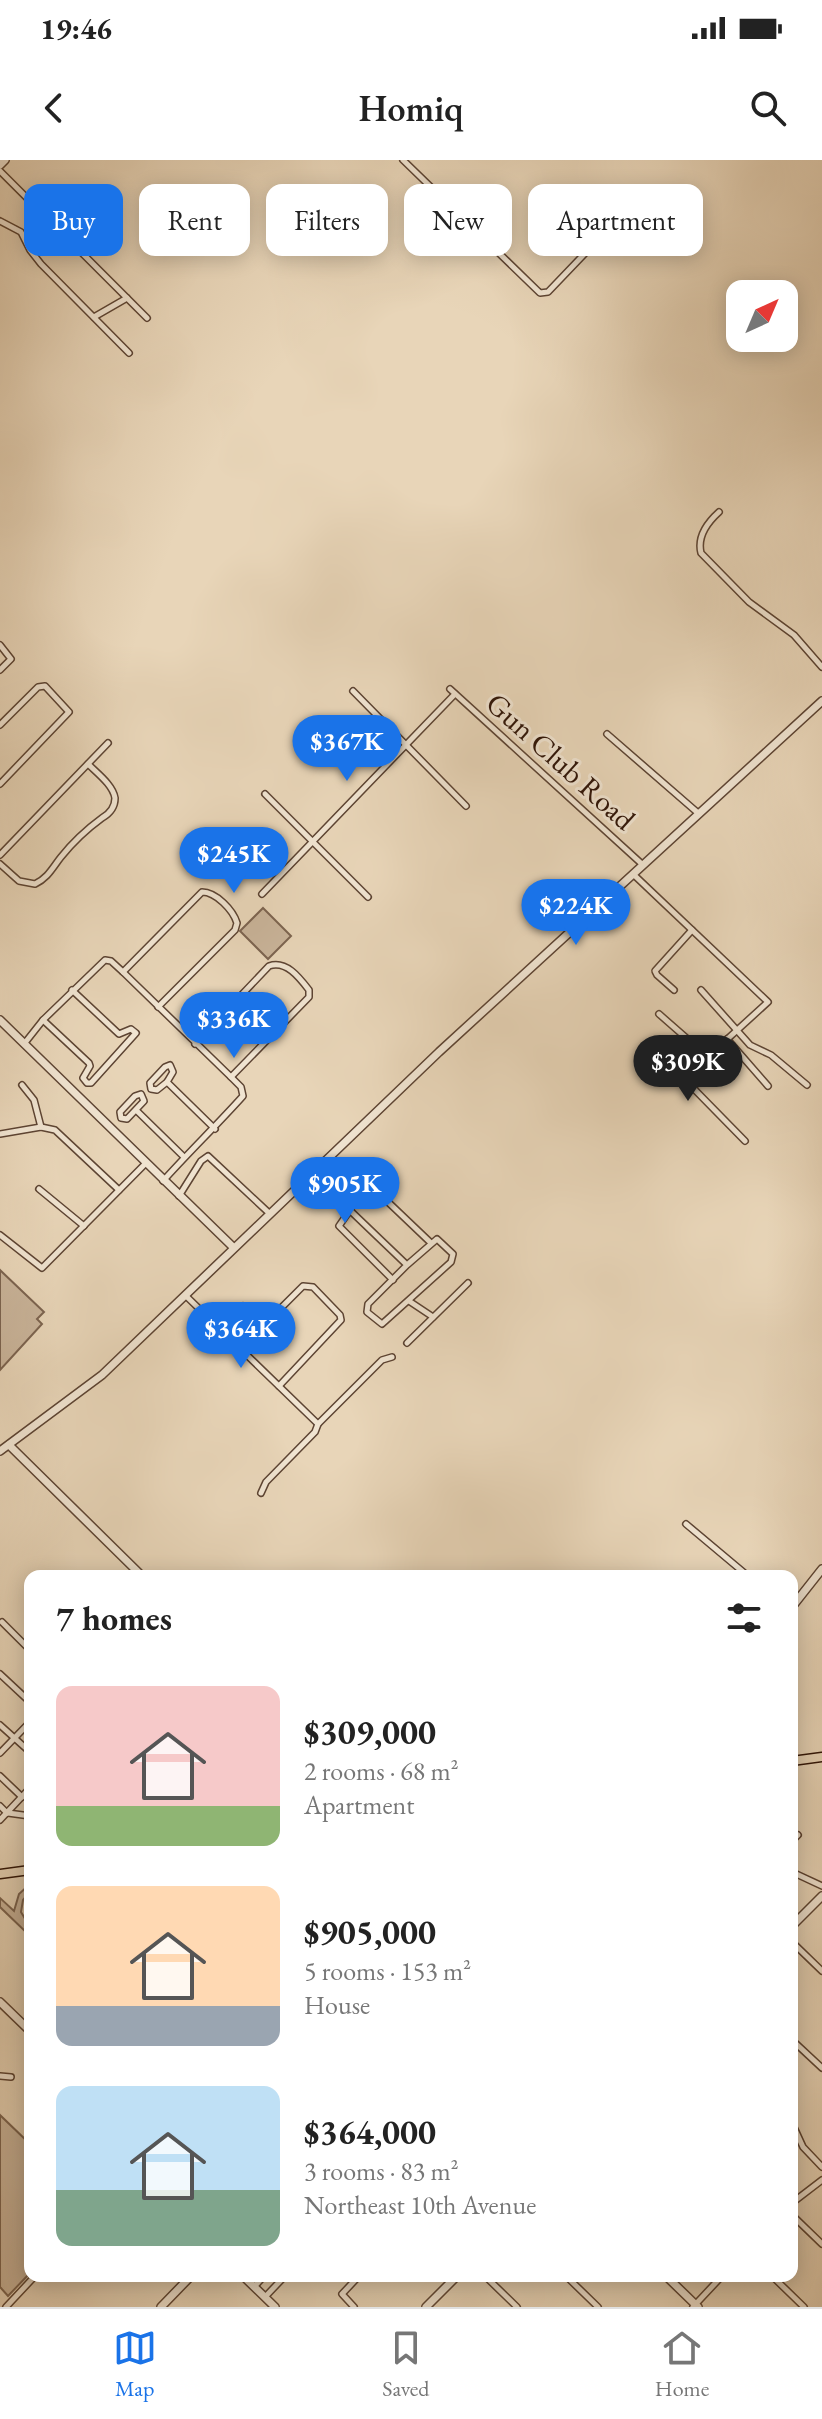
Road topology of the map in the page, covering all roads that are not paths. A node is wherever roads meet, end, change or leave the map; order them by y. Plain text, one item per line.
1 (5, 160) edge
2 (403, 160) edge
3 (0, 165) edge
4 (0, 171) edge
5 (24, 195) edge
6 (0, 221) edge
7 (24, 237) edge
8 (35, 256) edge
9 (85, 256) edge
10 (582, 256) edge
11 (127, 298) junction
12 (94, 317) junction
13 (147, 318) dead end
14 (129, 353) dead end
15 (719, 512) dead end
16 (0, 645) edge
17 (822, 667) edge
18 (0, 670) edge
19 (353, 691) dead end
20 (822, 701) edge
21 (0, 725) edge
22 (607, 734) dead end
23 (108, 743) dead end
24 (405, 745) junction
25 (88, 764) junction
26 (0, 784) edge
27 (265, 794) dead end
28 (466, 806) dead end
29 (698, 813) junction
30 (312, 842) junction
31 (0, 855) edge
32 (0, 864) edge
33 (643, 865) junction
34 (633, 874) junction
35 (262, 894) dead end
36 (368, 897) dead end
37 (692, 930) junction
38 (123, 972) junction
39 (72, 990) junction
40 (674, 990) dead end
41 (701, 990) dead end
42 (158, 1007) junction
43 (659, 1014) dead end
44 (0, 1020) edge
45 (43, 1020) junction
46 (736, 1030) junction
47 (727, 1039) junction
48 (24, 1044) junction
49 (195, 1044) junction
50 (708, 1057) junction
51 (231, 1077) junction
52 (167, 1082) junction
53 (22, 1085) dead end
54 (807, 1085) dead end
55 (768, 1086) dead end
56 (137, 1111) junction
57 (41, 1127) junction
58 (215, 1129) junction
59 (0, 1134) edge
60 (745, 1141) dead end
61 (184, 1157) junction
62 (146, 1163) junction
63 (312, 1174) junction
64 (163, 1181) junction
65 (39, 1189) dead end
66 (119, 1190) junction
67 (330, 1190) junction
68 (179, 1196) junction
69 (350, 1210) junction
70 (269, 1213) junction
71 (84, 1226) junction
72 (0, 1235) edge
73 (431, 1243) junction
74 (233, 1247) junction
75 (407, 1265) junction
76 (393, 1280) junction
77 (468, 1283) dead end
78 (185, 1294) junction
79 (409, 1301) junction
80 (433, 1317) junction
81 (407, 1343) dead end
82 (240, 1349) junction
83 (392, 1357) dead end
84 (279, 1386) junction
85 (318, 1424) junction
86 (9, 1445) junction
87 (0, 1451) edge
88 (261, 1493) dead end
89 (686, 1524) dead end
90 (822, 1569) edge
91 (136, 1570) edge
92 (741, 1570) edge
93 (798, 1599) edge
94 (2, 1622) edge
95 (24, 1644) edge
96 (0, 1674) edge
97 (24, 1696) edge
98 (0, 1725) edge
99 (24, 1728) edge
100 (14, 1738) junction
101 (24, 1747) edge
102 (0, 1753) edge
103 (822, 1757) edge
104 (798, 1760) edge
105 (0, 1776) edge
106 (24, 1795) edge
107 (22, 1797) junction
108 (0, 1806) edge
109 (7, 1813) junction
110 (24, 1815) edge
111 (0, 1820) edge
112 (24, 1871) edge
113 (0, 1874) edge
114 (798, 1875) edge
115 (822, 1886) edge
116 (822, 1896) edge
117 (798, 1920) edge
118 (798, 1948) edge
119 (822, 1971) edge
120 (0, 2002) edge
121 (24, 2025) edge
122 (798, 2046) edge
123 (822, 2068) edge
124 (0, 2076) edge
125 (11, 2077) dead end
126 (798, 2136) edge
127 (822, 2167) edge
128 (822, 2180) edge
129 (798, 2198) edge
130 (798, 2221) edge
131 (822, 2244) edge
132 (29, 2282) edge
133 (185, 2282) edge
134 (249, 2282) edge
135 (259, 2282) edge
136 (279, 2282) edge
137 (353, 2282) edge
138 (452, 2282) edge
139 (491, 2282) edge
140 (572, 2282) edge
141 (672, 2282) edge
142 (717, 2282) edge
143 (778, 2282) edge
144 (254, 2287) junction
145 (265, 2297) junction
146 (591, 2301) junction
147 (431, 2305) edge
148 (695, 2306) edge
149 (6, 2307) edge
150 (161, 2307) edge
151 (275, 2307) edge
152 (354, 2307) edge
153 (517, 2307) edge
154 (585, 2307) edge
155 (598, 2307) edge
156 (804, 2307) edge

1 - 3 street
2 - 10 street
4 - 5 street
6 - 7 street
8 - 12 street
9 - 11 street
11 - 12 street
11 - 13 street
12 - 14 street
15 - 17 street
16 - 18 street
19 - 24 street
20 - 29 street
21 - 26 street
22 - 29 street
23 - 25 street
24 - 28 street
24 - 30 street
24 - 33 street, Gun Club Road
25 - 31 street
25 - 32 street
27 - 30 street
29 - 33 street
30 - 35 street
30 - 36 street
33 - 34 street
34 - 37 street, Gun Club Road
34 - 63 street
37 - 40 street
37 - 46 street, Gun Club Road
38 - 39 street
38 - 42 street
38 - 42 street
39 - 45 street
39 - 45 street
41 - 46 street
42 - 49 street
43 - 50 street
44 - 48 street
45 - 48 street
46 - 47 street, Gun Club Road
46 - 54 street
47 - 50 street, Gun Club Road
47 - 55 street
48 - 62 street
49 - 51 street
49 - 51 street
50 - 60 street
51 - 58 street
52 - 52 street
52 - 58 street
53 - 57 street
56 - 56 street
56 - 61 street
57 - 59 street
57 - 66 street
58 - 61 street
61 - 64 street
62 - 64 street
62 - 66 street
63 - 67 street
63 - 70 street
64 - 68 street
65 - 71 street
66 - 71 street
67 - 69 street
67 - 73 street
68 - 70 street
68 - 74 street
69 - 75 street
69 - 76 street
70 - 74 street
71 - 72 street
73 - 75 street
73 - 79 street
74 - 78 street
75 - 76 street
76 - 79 street
77 - 80 street
78 - 82 street
78 - 86 street
79 - 80 street
80 - 81 street
82 - 84 street
82 - 84 street
83 - 85 street
84 - 85 street
85 - 88 street
86 - 87 street
86 - 91 street
89 - 92 street
90 - 93 street
94 - 95 street
96 - 97 street
98 - 100 street
99 - 100 street
100 - 101 street
100 - 102 street
103 - 104 main road
105 - 107 street
106 - 107 street
107 - 109 street
108 - 109 street
109 - 110 street
109 - 111 street
112 - 113 main road
114 - 115 street
116 - 117 street
118 - 119 street
120 - 121 street
122 - 123 street
124 - 125 street
126 - 127 street
128 - 129 street
130 - 131 street
132 - 149 street
133 - 150 street
134 - 144 street
135 - 144 street
136 - 145 street
137 - 152 street
138 - 147 street
139 - 153 street
140 - 146 street
141 - 148 street
142 - 148 street
143 - 156 street
144 - 145 street
145 - 151 street
146 - 154 street
146 - 155 street

